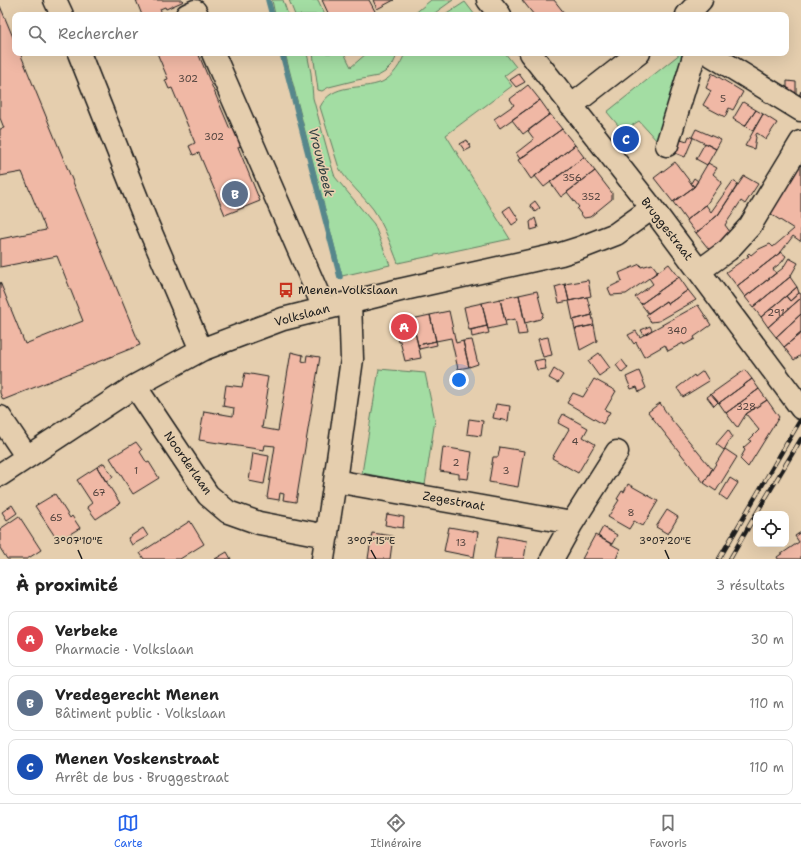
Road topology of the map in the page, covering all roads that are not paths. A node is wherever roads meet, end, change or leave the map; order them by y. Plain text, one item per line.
1 (55, 0) edge
2 (488, 0) edge
3 (61, 12) edge
4 (498, 12) edge
5 (85, 56) edge
6 (215, 56) edge
7 (532, 56) edge
8 (635, 56) edge
9 (694, 56) edge
10 (713, 56) edge
11 (572, 106) junction
12 (801, 110) edge
13 (801, 142) edge
14 (667, 145) dead end
15 (652, 208) junction
16 (699, 271) junction
17 (350, 302) junction
18 (324, 308) junction
19 (201, 350) junction
20 (136, 386) junction
21 (801, 408) edge
22 (0, 417) edge
23 (617, 452) dead end
24 (27, 457) junction
25 (0, 475) edge
26 (335, 481) junction
27 (572, 523) junction
28 (327, 536) junction
29 (323, 559) edge
30 (552, 559) edge

1 - 3 street
2 - 4 street
5 - 19 street
6 - 18 street
7 - 11 street, Bruggestraat
8 - 11 street
9 - 14 street
10 - 12 street
11 - 15 street, Bruggestraat
13 - 16 street
15 - 16 street, Bruggestraat
15 - 17 street, Volkslaan
16 - 21 street, Bruggestraat
17 - 18 street, Volkslaan
17 - 26 street
18 - 19 street, Volkslaan
19 - 20 street, Volkslaan
20 - 24 street, Volkslaan
20 - 28 street, Noorderlaan
22 - 24 street
23 - 27 street
24 - 25 street, Volkslaan
26 - 27 street, Zegestraat
26 - 28 street
27 - 30 street
28 - 29 street

